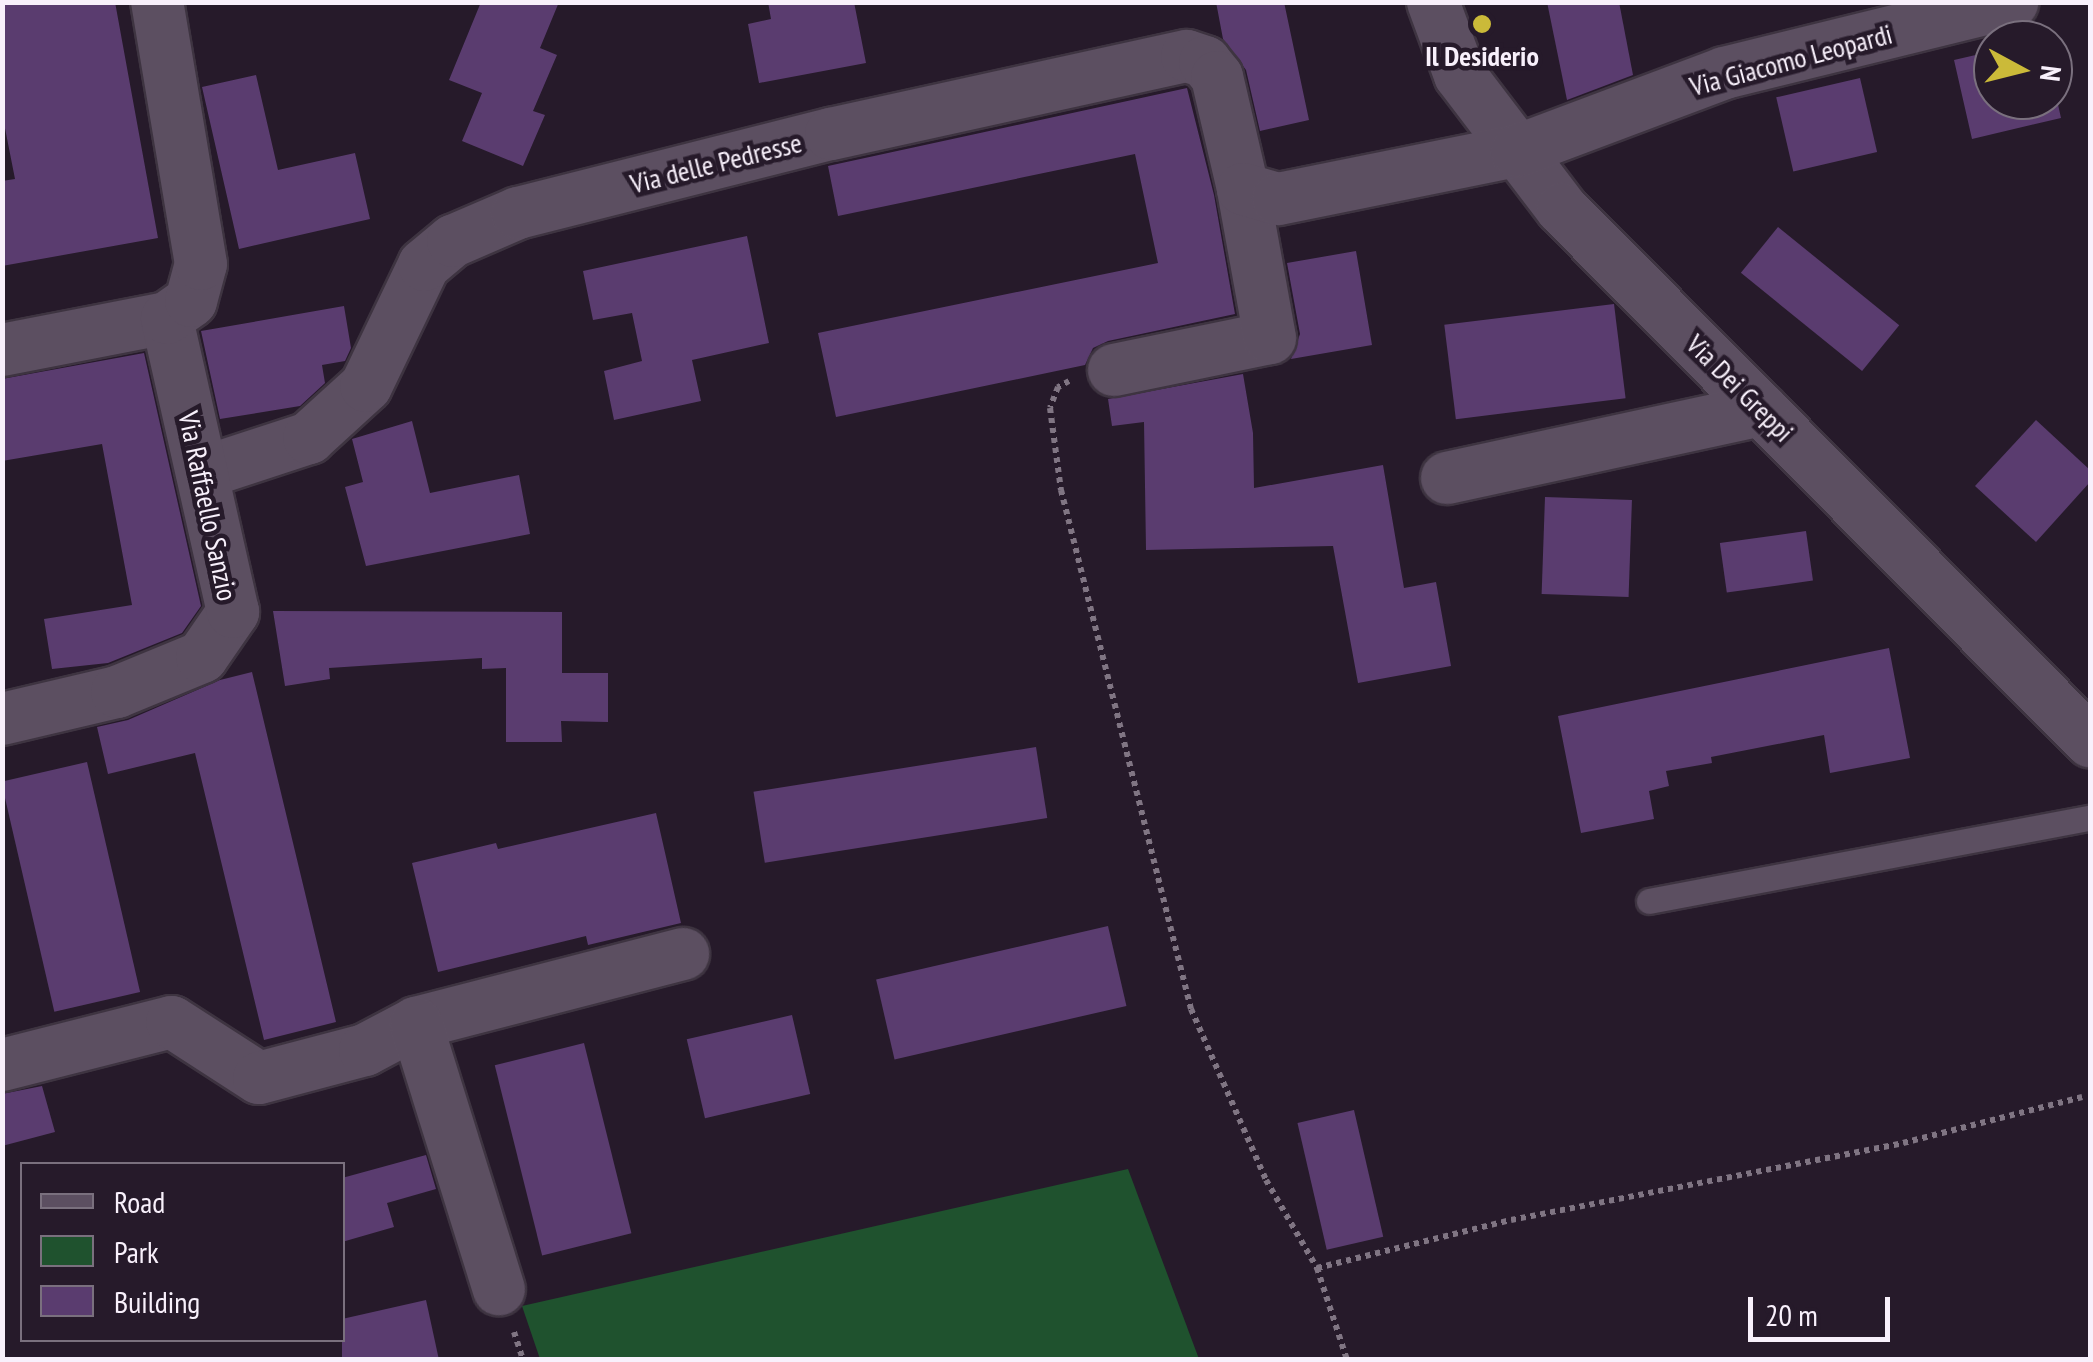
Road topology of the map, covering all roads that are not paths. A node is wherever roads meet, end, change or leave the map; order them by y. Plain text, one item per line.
1 (157, 2) edge
2 (1432, 2) edge
3 (2012, 2) edge
4 (1518, 151) junction
5 (1244, 189) junction
6 (167, 318) junction
7 (2, 350) edge
8 (1114, 370) road end
9 (1762, 410) junction
10 (202, 473) junction
11 (1447, 478) dead end
12 (2, 719) edge
13 (2090, 741) edge
14 (2090, 818) edge
15 (1650, 901) dead end
16 (683, 954) dead end
17 (416, 1023) junction
18 (2, 1065) edge
19 (500, 1288) dead end

1 - 6 street
2 - 4 street, Via Dei Greppi
3 - 4 street, Via Giacomo Leopardi
4 - 5 street
4 - 9 street, Via Dei Greppi
5 - 8 street, Via delle Pedresse
5 - 10 street, Via delle Pedresse
6 - 7 street
6 - 10 street, Via Raffaello Sanzio
9 - 11 street
9 - 13 street, Via Dei Greppi
10 - 12 street, Via Raffaello Sanzio
14 - 15 lane
16 - 17 street
17 - 18 street
17 - 19 street

